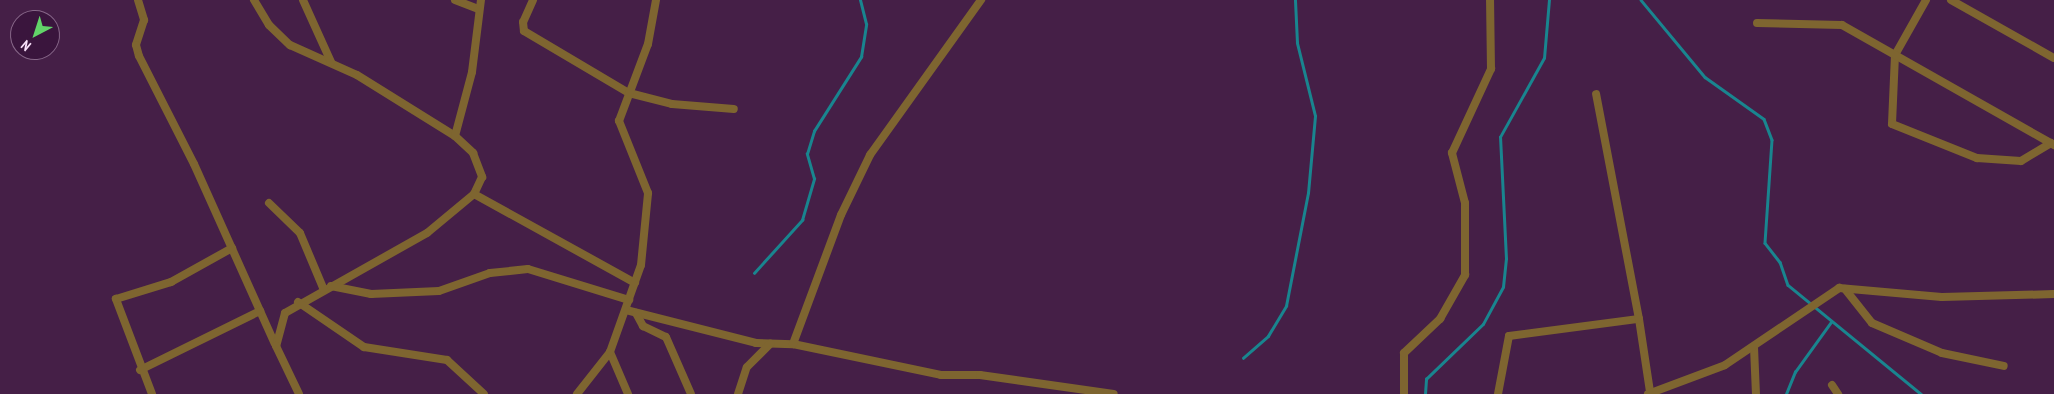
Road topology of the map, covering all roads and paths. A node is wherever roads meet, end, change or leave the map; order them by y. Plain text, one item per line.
1 (138, 0) edge
2 (254, 0) edge
3 (303, 0) edge
4 (455, 0) edge
5 (481, 0) edge
6 (533, 0) edge
7 (656, 0) edge
8 (981, 0) edge
9 (1490, 0) edge
10 (1926, 0) edge
11 (1951, 0) edge
12 (478, 9) junction
13 (1757, 23) dead end
14 (1895, 55) junction
15 (2054, 58) edge
16 (331, 62) junction
17 (629, 93) junction
18 (1596, 94) dead end
19 (734, 109) dead end
20 (455, 136) junction
21 (2053, 144) edge
22 (474, 194) junction
23 (269, 203) dead end
24 (232, 248) junction
25 (636, 283) junction
26 (327, 288) junction
27 (1845, 289) junction
28 (2054, 294) edge
29 (629, 300) junction
30 (298, 302) junction
31 (626, 310) junction
32 (260, 311) junction
33 (636, 313) junction
34 (1639, 319) junction
35 (770, 344) junction
36 (793, 344) junction
37 (276, 346) junction
38 (1754, 347) junction
39 (610, 352) junction
40 (2004, 366) dead end
41 (140, 370) junction
42 (1832, 385) dead end
43 (1649, 393) edge
44 (152, 394) edge
45 (299, 394) edge
46 (484, 394) edge
47 (577, 394) edge
48 (628, 394) edge
49 (691, 394) edge
50 (738, 394) edge
51 (1114, 394) edge
52 (1404, 394) edge
53 (1498, 394) edge
54 (1756, 394) edge
55 (1838, 394) edge

1 - 24 street
2 - 16 street
3 - 16 street
4 - 12 street
5 - 12 street
6 - 17 street
7 - 17 street
8 - 36 street
9 - 52 street
10 - 14 street
11 - 15 street
12 - 20 street
13 - 14 street
14 - 21 street
14 - 21 street
16 - 20 street
17 - 19 street
17 - 25 street
18 - 34 street
20 - 22 street
22 - 25 street
22 - 26 street
23 - 26 street
24 - 32 street
24 - 41 street
25 - 29 street
26 - 29 street
26 - 30 street
27 - 28 street
27 - 38 street
27 - 40 street
29 - 31 street
30 - 37 street
30 - 46 street
31 - 33 street
31 - 39 street
32 - 37 street
32 - 41 street
33 - 35 street
33 - 49 street
34 - 43 street
34 - 53 street
35 - 36 street
35 - 50 street
36 - 51 street
37 - 45 street
38 - 43 street
38 - 54 street
39 - 47 street
39 - 48 street
41 - 44 street
42 - 55 street

